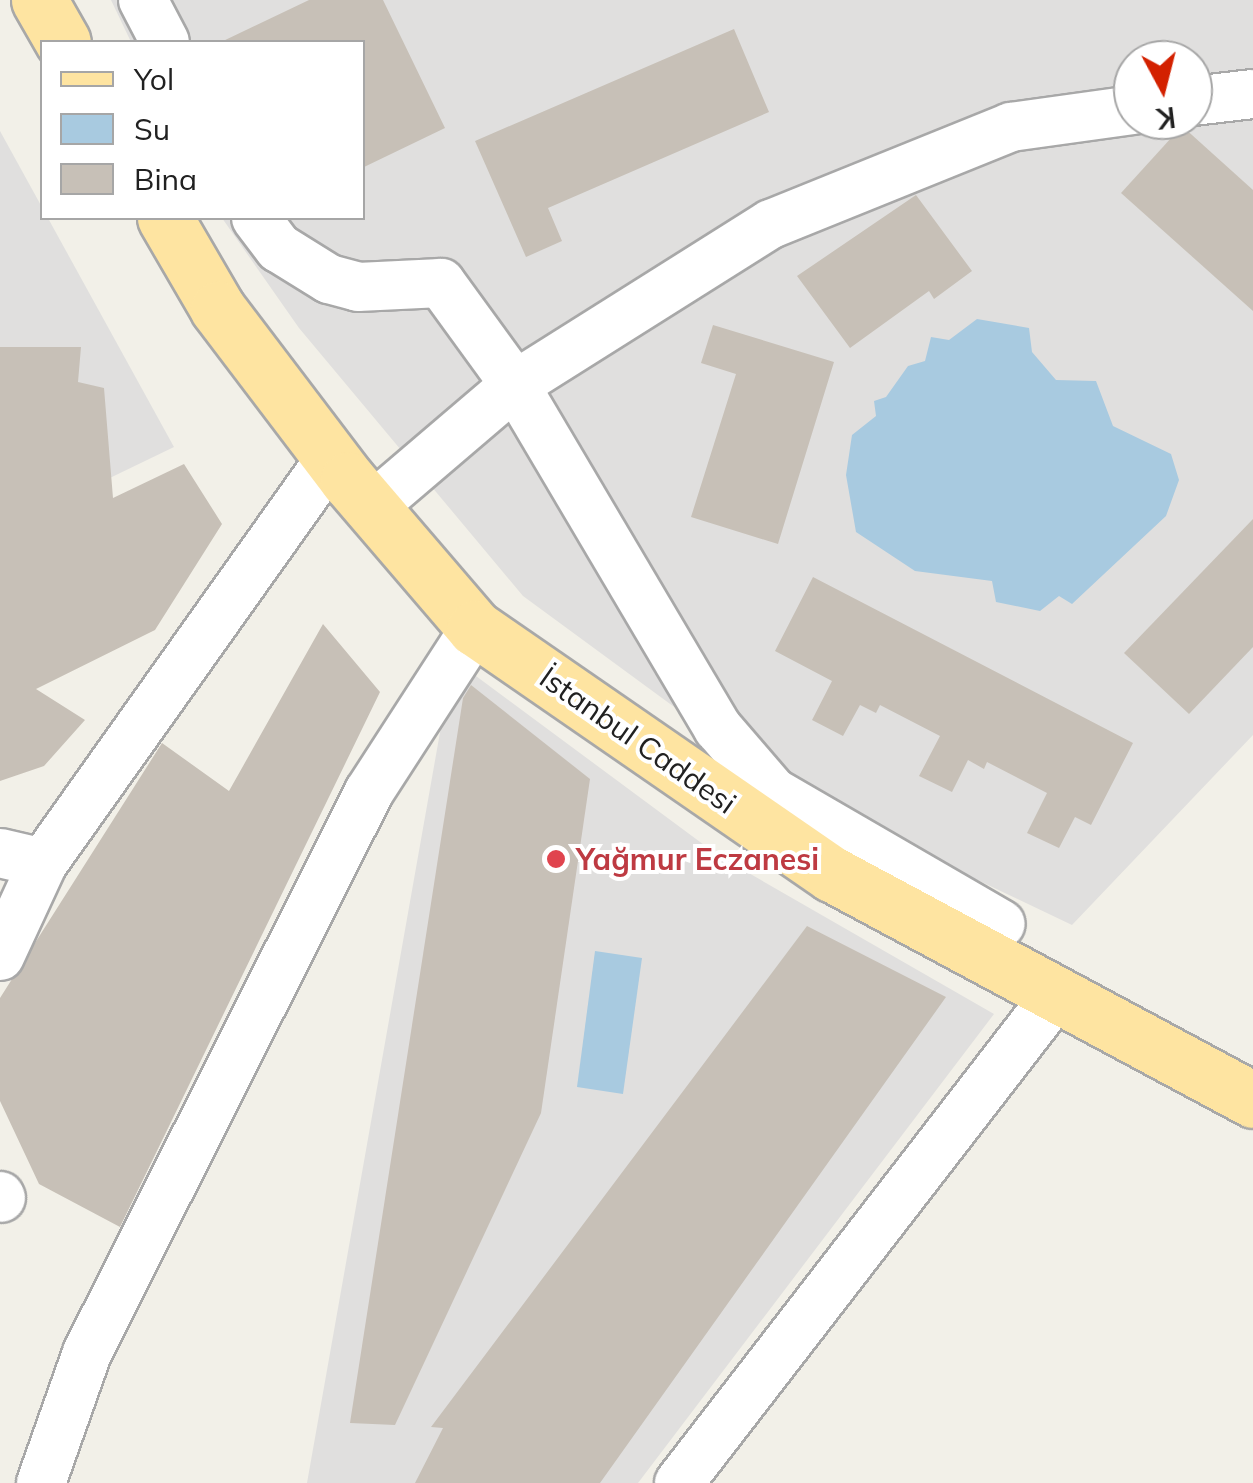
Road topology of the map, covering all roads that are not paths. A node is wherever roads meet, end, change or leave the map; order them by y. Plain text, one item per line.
1 (39, 0) edge
2 (143, 0) edge
3 (63, 40) edge
4 (164, 40) edge
5 (1253, 94) edge
6 (1213, 99) edge
7 (1113, 113) edge
8 (166, 220) edge
9 (258, 220) edge
10 (516, 385) junction
11 (331, 458) junction
12 (372, 507) junction
13 (475, 628) junction
14 (22, 858) edge
15 (1000, 924) dead end
16 (0, 956) edge
17 (1056, 994) junction
18 (1253, 1100) edge
19 (41, 1483) edge
20 (678, 1483) edge

1 - 3 main road
2 - 4 street
5 - 6 street
7 - 10 street
8 - 11 main road, İstanbul Caddesi
9 - 10 street
10 - 12 street
10 - 15 street
11 - 12 main road, İstanbul Caddesi
11 - 14 street
12 - 13 main road, İstanbul Caddesi
13 - 17 main road, İstanbul Caddesi
13 - 19 street
14 - 16 street
17 - 18 main road, İstanbul Caddesi
17 - 20 street

